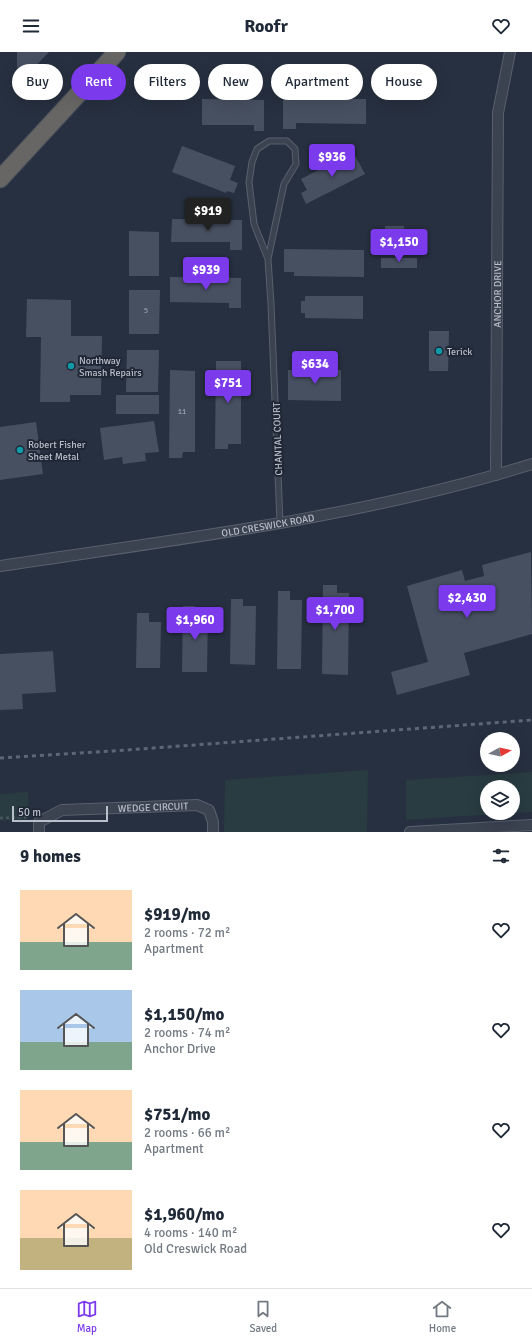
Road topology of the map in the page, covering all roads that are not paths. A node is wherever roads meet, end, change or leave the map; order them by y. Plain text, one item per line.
1 (117, 52) edge
2 (510, 52) edge
3 (0, 179) edge
4 (268, 259) junction
5 (532, 464) edge
6 (496, 475) junction
7 (280, 523) junction
8 (0, 566) edge
9 (532, 825) edge
10 (39, 832) edge
11 (213, 832) edge
12 (410, 832) edge

1 - 3 highway
2 - 6 street, ANCHOR DRIVE
4 - 4 lane, CHANTAL COURT
4 - 7 lane, CHANTAL COURT
5 - 6 street, OLD CRESWICK ROAD
6 - 7 street, OLD CRESWICK ROAD
7 - 8 street, OLD CRESWICK ROAD
9 - 12 street
10 - 11 street, WEDGE CIRCUIT

